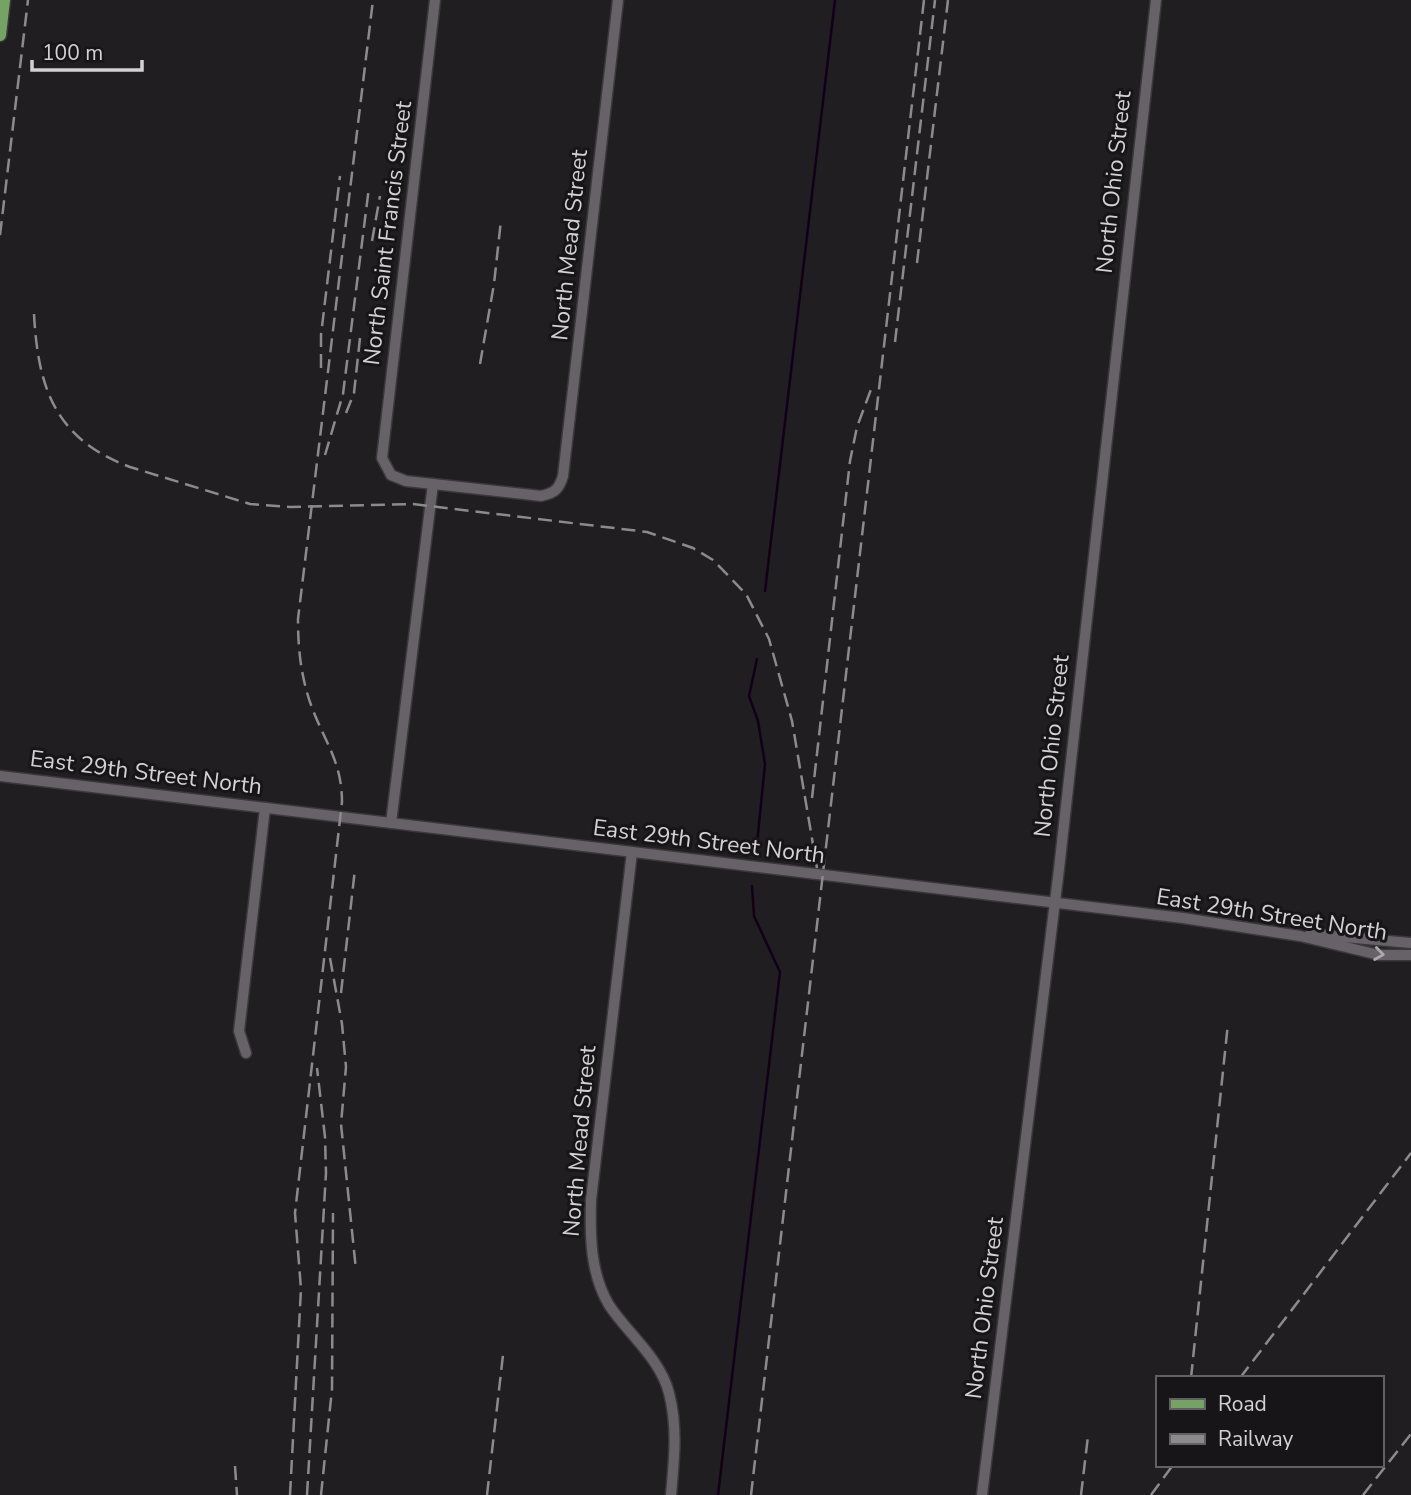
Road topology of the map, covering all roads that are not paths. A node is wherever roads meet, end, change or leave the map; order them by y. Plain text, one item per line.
1 (4, 0) edge
2 (435, 0) edge
3 (618, 0) edge
4 (1156, 0) edge
5 (0, 35) edge
6 (433, 484) junction
7 (0, 776) edge
8 (265, 808) junction
9 (391, 823) junction
10 (632, 852) junction
11 (1055, 903) junction
12 (1300, 936) junction
13 (1411, 943) edge
14 (1411, 955) edge
15 (246, 1053) dead end
16 (671, 1495) edge
17 (982, 1495) edge

1 - 5 main road
2 - 6 street, North Saint Francis Street
3 - 6 street, North Mead Street
4 - 11 street, North Ohio Street
6 - 9 street
7 - 8 street, East 29th Street North
8 - 9 street, East 29th Street North
8 - 15 street
9 - 10 street, East 29th Street North
10 - 11 street, East 29th Street North
10 - 16 street, North Mead Street
11 - 12 street, East 29th Street North
11 - 17 street, North Ohio Street
12 - 13 street
12 -> 14 street, East 29th Street North

